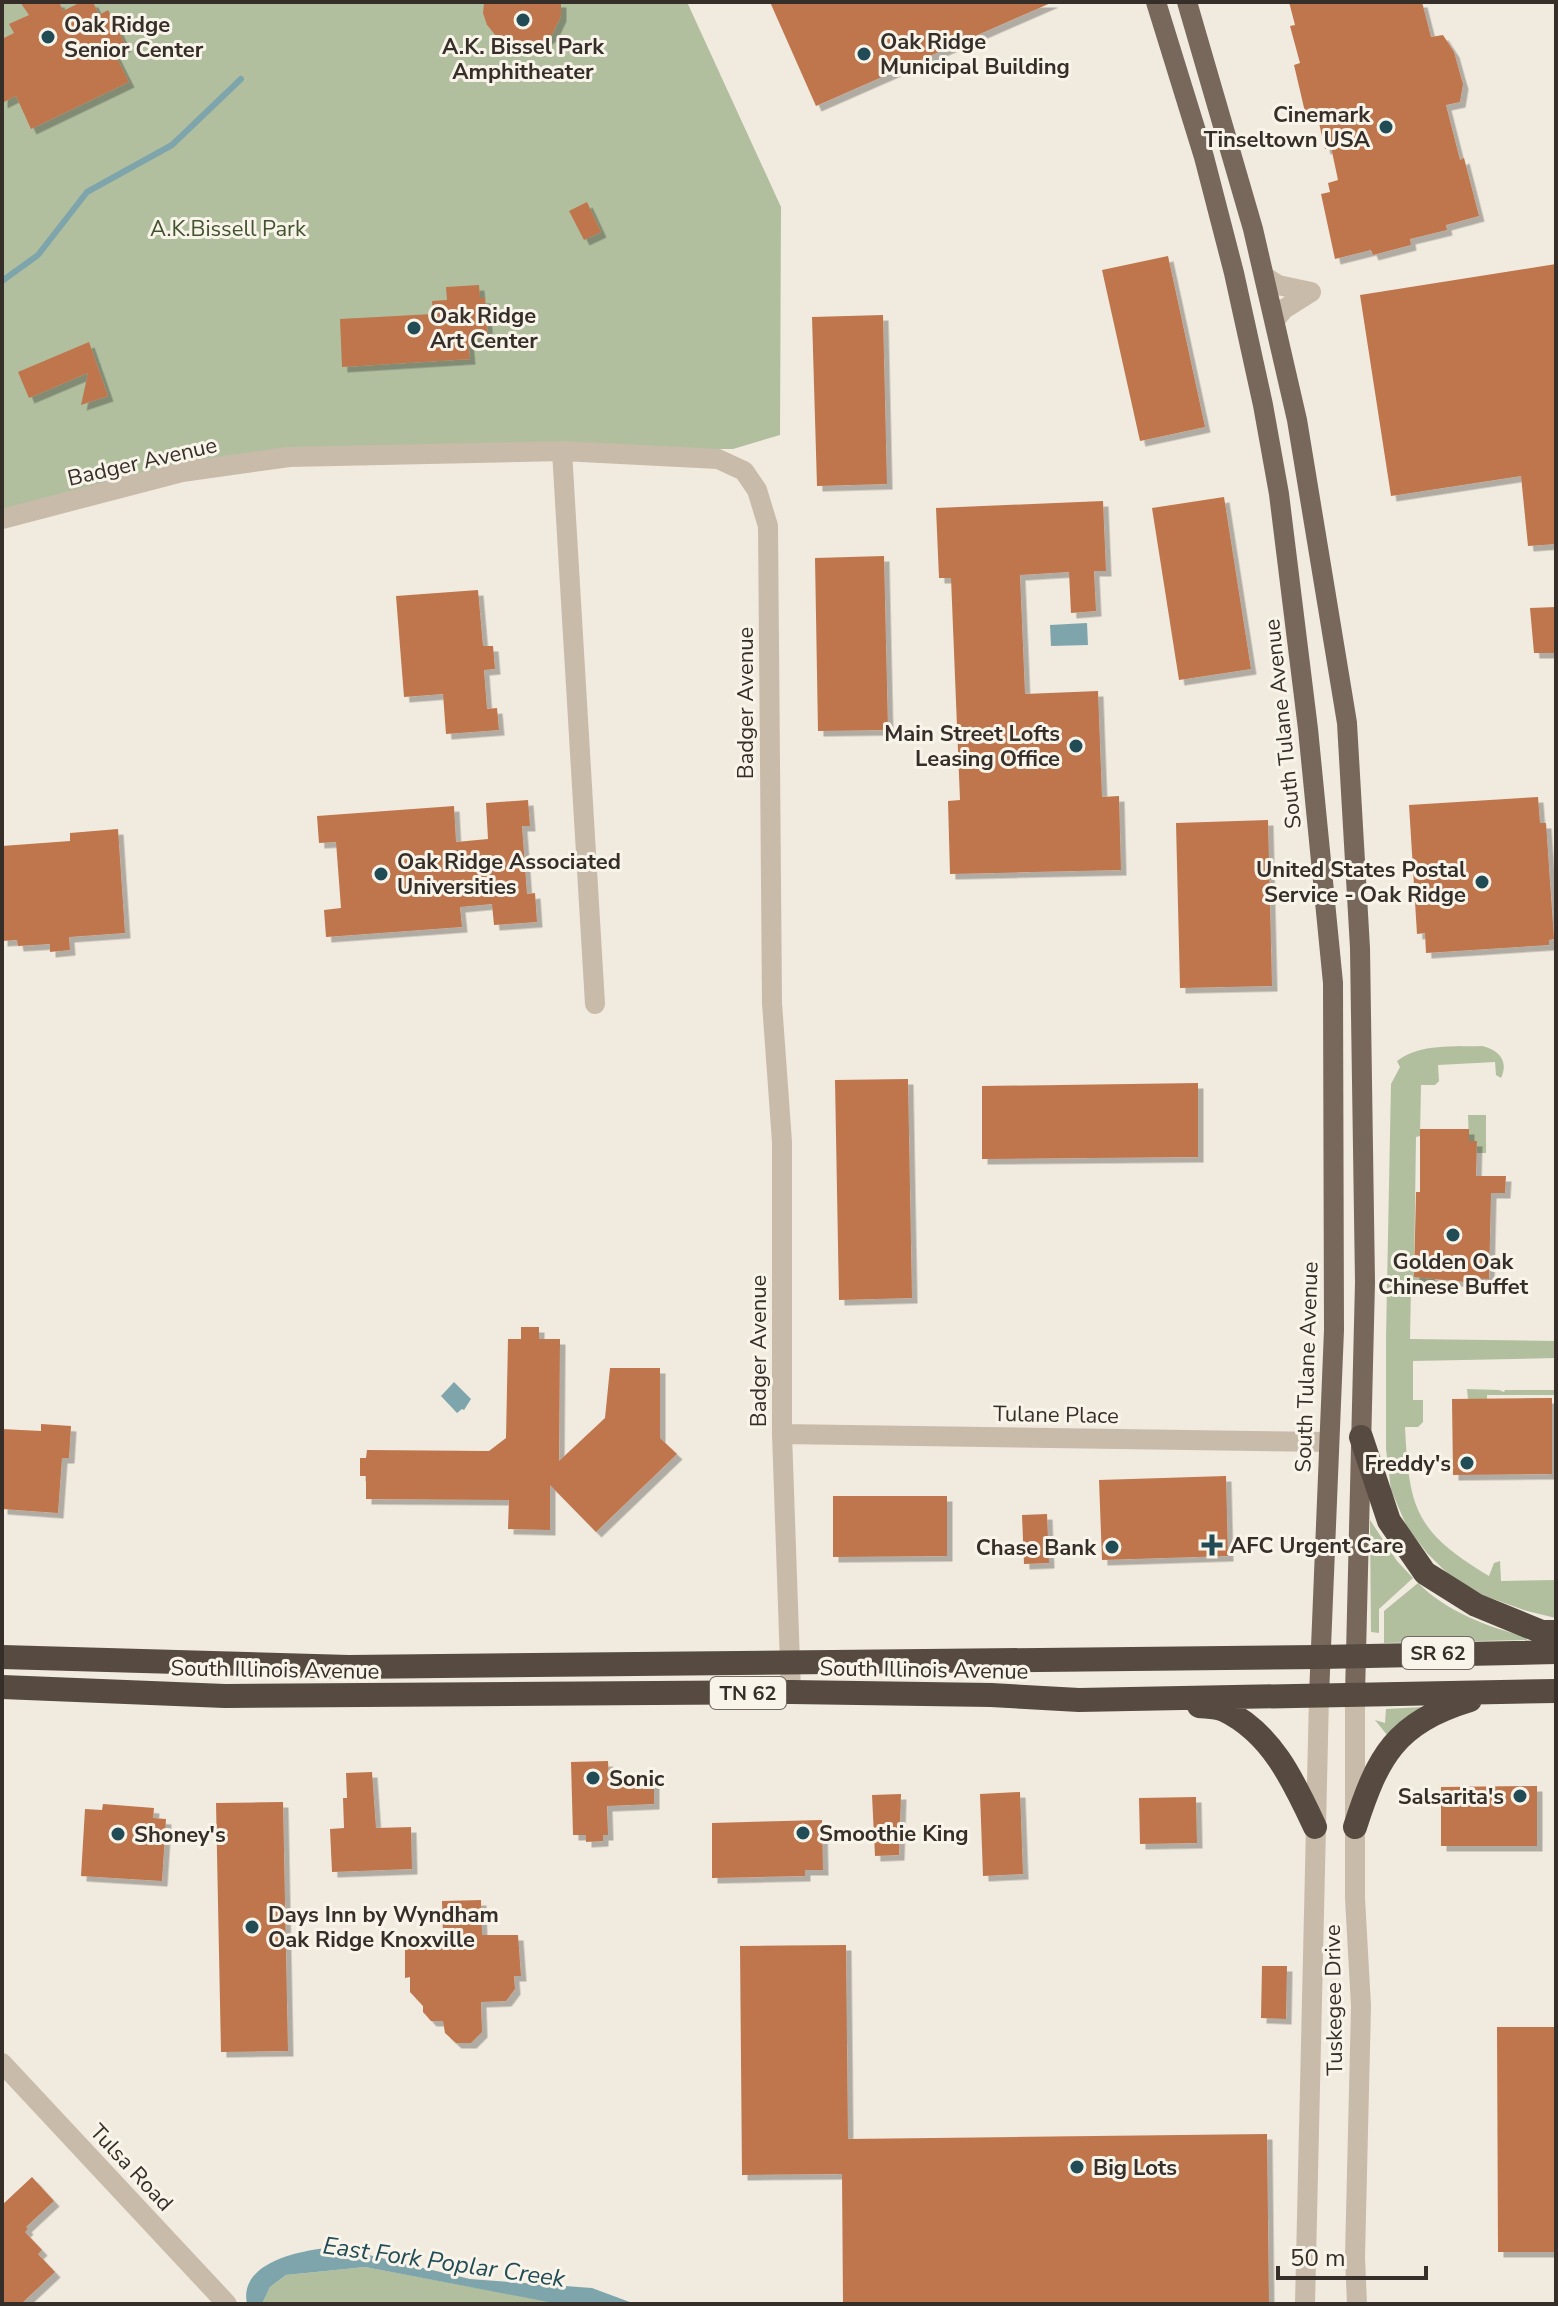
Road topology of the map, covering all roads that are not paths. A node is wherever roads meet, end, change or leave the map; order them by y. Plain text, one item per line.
1 (1188, 4) edge
2 (1158, 8) edge
3 (1264, 276) junction
4 (1275, 320) junction
5 (562, 451) junction
6 (2, 519) edge
7 (595, 1004) dead end
8 (782, 1434) junction
9 (1361, 1437) junction
10 (1329, 1442) junction
11 (1556, 1632) edge
12 (1556, 1652) edge
13 (1355, 1656) junction
14 (2, 1657) edge
15 (1320, 1657) junction
16 (790, 1661) junction
17 (2, 1687) edge
18 (1556, 1691) edge
19 (791, 1692) junction
20 (1494, 1692) junction
21 (1355, 1695) junction
22 (1319, 1696) junction
23 (1138, 1697) junction
24 (1315, 1827) junction
25 (1355, 1827) junction
26 (2, 2063) edge
27 (227, 2304) edge
28 (1305, 2304) edge
29 (1357, 2304) edge

1 - 2 street
1 - 3 main road
2 - 10 main road, South Tulane Avenue
3 - 4 main road
3 - 4 street
4 - 9 main road
5 - 6 street, Badger Avenue
5 - 7 street
5 - 8 street, Badger Avenue
8 - 10 street, Tulane Place
8 - 16 street, Badger Avenue
9 - 11 highway
9 - 13 main road
10 - 15 main road, South Tulane Avenue
12 - 13 highway, South Illinois Avenue / SR 62
13 - 15 highway, South Illinois Avenue / SR 62
13 - 21 main road
14 - 16 highway, South Illinois Avenue / TN 62
15 - 16 highway, South Illinois Avenue / TN 62
15 - 22 main road, South Tulane Avenue
16 - 19 street, Badger Avenue
17 - 19 highway, South Illinois Avenue / TN 62
18 - 20 highway, South Illinois Avenue / TN 62
19 - 23 highway, South Illinois Avenue / TN 62
20 - 21 highway, South Illinois Avenue / TN 62
20 - 25 highway
21 - 22 highway, South Illinois Avenue / TN 62
21 - 25 street, Tuskegee Drive
22 - 23 highway, South Illinois Avenue / TN 62
22 - 24 street, Tuskegee Drive
23 - 24 highway
24 - 28 street, Tuskegee Drive
25 - 29 street, Tuskegee Drive
26 - 27 street, Tulsa Road

